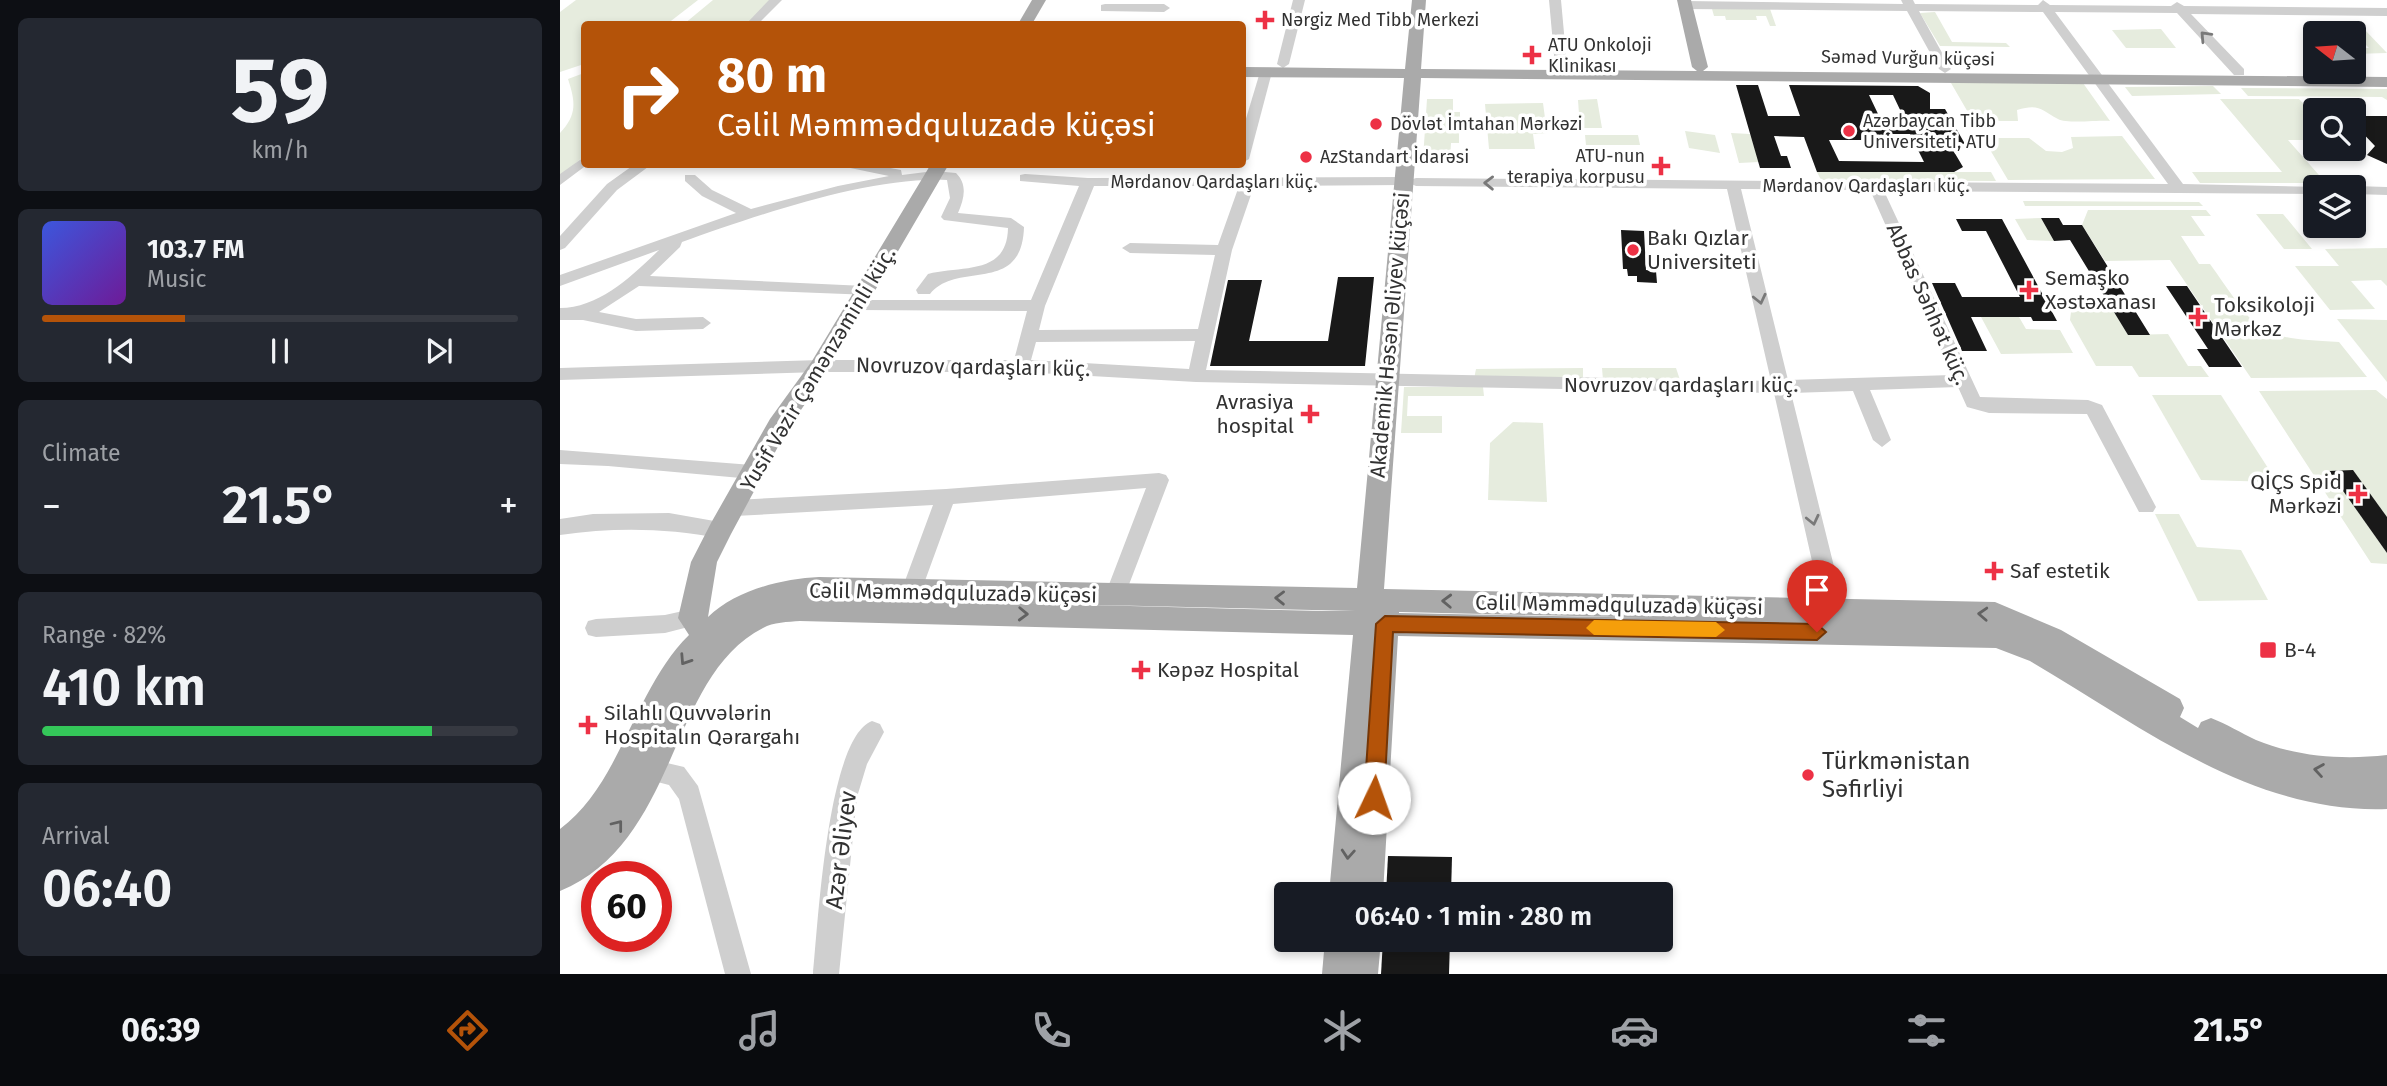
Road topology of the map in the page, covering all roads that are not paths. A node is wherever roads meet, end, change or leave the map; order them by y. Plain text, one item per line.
1 (776, 0) edge
2 (1040, 0) edge
3 (1299, 0) edge
4 (1419, 0) edge
5 (1430, 0) edge
6 (1555, 0) edge
7 (2172, 0) edge
8 (2278, 0) edge
9 (2381, 0) edge
10 (1684, 2) edge
11 (1788, 3) edge
12 (1166, 4) edge
13 (1915, 5) edge
14 (2044, 5) edge
15 (2387, 5) edge
16 (1105, 8) dead end
17 (2182, 10) junction
18 (2290, 12) junction
19 (2387, 12) edge
20 (755, 21) edge
21 (1027, 21) edge
22 (1158, 21) edge
23 (1246, 64) edge
24 (1283, 64) junction
25 (1561, 66) junction
26 (1418, 69) junction
27 (1945, 69) junction
28 (1516, 70) junction
29 (1707, 71) junction
30 (1246, 72) edge
31 (1266, 72) junction
32 (2387, 73) edge
33 (2092, 75) junction
34 (2243, 76) junction
35 (2387, 82) edge
36 (1246, 144) edge
37 (581, 164) edge
38 (639, 168) edge
39 (860, 168) edge
40 (1068, 168) edge
41 (1241, 168) edge
42 (2165, 170) joint
43 (936, 171) edge
44 (909, 177) junction
45 (690, 178) dead end
46 (1025, 178) dead end
47 (1063, 180) junction
48 (560, 181) edge
49 (1242, 181) junction
50 (1410, 181) junction
51 (1088, 182) junction
52 (1733, 185) junction
53 (1875, 186) junction
54 (2179, 189) junction
55 (2303, 190) edge
56 (2366, 190) edge
57 (2387, 191) edge
58 (749, 214) junction
59 (681, 238) junction
60 (560, 245) edge
61 (1130, 248) dead end
62 (1224, 250) junction
63 (560, 281) edge
64 (636, 281) junction
65 (924, 290) dead end
66 (861, 298) junction
67 (1037, 306) junction
68 (560, 314) edge
69 (583, 314) junction
70 (702, 323) dead end
71 (1205, 335) junction
72 (1028, 337) junction
73 (820, 366) junction
74 (1021, 366) junction
75 (560, 374) edge
76 (1196, 376) junction
77 (1393, 381) junction
78 (1962, 381) junction
79 (1859, 385) junction
80 (1781, 387) junction
81 (1882, 440) dead end
82 (560, 457) edge
83 (752, 472) junction
84 (946, 497) junction
85 (2146, 507) dead end
86 (735, 508) junction
87 (560, 527) edge
88 (720, 530) junction
89 (912, 589) junction
90 (1115, 595) junction
91 (992, 603) junction
92 (1375, 613) junction
93 (1836, 622) junction
94 (596, 628) dead end
95 (2013, 629) junction
96 (707, 631) junction
97 (872, 732) dead end
98 (2387, 769) edge
99 (650, 770) junction
100 (2387, 794) edge
101 (562, 865) edge
102 (1346, 882) edge
103 (1367, 882) edge
104 (1341, 952) edge
105 (1363, 952) edge
106 (738, 974) edge
107 (826, 974) edge
108 (1339, 974) edge
109 (1361, 974) edge

1 - 20 street
2 - 21 main road
3 - 24 street
4 - 26 main road, Akademik Həsən Əliyev küçəsi
5 - 26 main road, Akademik Həsən Əliyev küçəsi
6 - 25 street
7 - 17 street
8 - 18 street
9 - 15 street
10 - 11 street
10 - 29 main road
11 - 13 street
12 - 16 street
12 - 22 street
13 - 14 street
13 - 27 street
14 - 17 street
14 - 33 street
17 - 18 street
34 -> 17 street
18 - 19 street
23 - 24 main road, Səməd Vurğun küçəsi
24 - 26 main road, Səməd Vurğun küçəsi
25 - 28 main road, Səməd Vurğun küçəsi
25 - 29 main road, Səməd Vurğun küçəsi
26 - 28 main road, Səməd Vurğun küçəsi
26 - 31 main road, Səməd Vurğun küçəsi
26 - 50 main road, Akademik Həsən Əliyev küçəsi
27 - 29 main road, Səməd Vurğun küçəsi
27 - 33 main road, Səməd Vurğun küçəsi
28 - 29 main road, Səməd Vurğun küçəsi
29 - 33 main road, Səməd Vurğun küçəsi
30 - 31 main road, Səməd Vurğun küçəsi
31 - 36 street
32 - 34 main road, Səməd Vurğun küçəsi
33 - 34 main road, Səməd Vurğun küçəsi
33 - 42 street
34 - 35 main road, Səməd Vurğun küçəsi
37 - 48 street
38 - 60 street
39 - 44 street
40 - 47 street
41 - 49 street
42 - 54 street
43 - 44 street
43 - 65 street
43 - 66 main road, Yusif Vəzir Çəmənzəminli küç.
44 - 58 street
45 - 58 street
46 - 47 street, Mərdanov Qardaşları küç.
47 - 51 street, Mərdanov Qardaşları küç.
49 - 50 street, Mərdanov Qardaşları küç.
49 - 51 street, Mərdanov Qardaşları küç.
49 - 62 street
52 -> 50 street, Mərdanov Qardaşları küç.
50 - 77 main road, Akademik Həsən Əliyev küçəsi
51 - 67 street
52 - 53 street, Mərdanov Qardaşları küç.
52 -> 80 street
53 - 54 street, Mərdanov Qardaşları küç.
53 - 78 street, Abbas Səhhət küç.
54 - 55 street, Mərdanov Qardaşları küç.
56 - 57 street
58 - 59 street
59 - 63 street
59 - 64 street
61 - 62 street
62 - 71 street
64 - 66 street
64 - 69 street
66 - 67 street
66 - 73 main road, Yusif Vəzir Çəmənzəminli küç.
67 - 72 street
68 - 69 street
69 - 70 street
71 - 72 street
71 - 76 street
72 - 74 street
73 - 74 street, Novruzov qardaşları küç.
73 - 75 street, Novruzov qardaşları küç.
73 - 83 main road, Yusif Vəzir Çəmənzəminli küç.
74 - 76 street, Novruzov qardaşları küç.
76 - 77 street, Novruzov qardaşları küç.
77 - 80 street, Novruzov qardaşları küç.
77 - 92 main road, Akademik Həsən Əliyev küçəsi
78 - 79 street, Novruzov qardaşları küç.
78 - 85 street, Abbas Səhhət küç.
79 - 80 street, Novruzov qardaşları küç.
79 - 81 street
80 -> 93 street
82 - 83 street
83 - 86 main road, Yusif Vəzir Çəmənzəminli küç.
84 - 86 street
84 - 89 street
84 - 90 street
86 - 88 main road, Yusif Vəzir Çəmənzəminli küç.
87 - 88 street
88 - 96 main road, Yusif Vəzir Çəmənzəminli küç.
89 - 91 main road, Cəlil Məmmədquluzadə küçəsi
89 - 96 main road, Cəlil Məmmədquluzadə küçəsi
90 - 91 main road, Cəlil Məmmədquluzadə küçəsi
92 -> 90 main road, Cəlil Məmmədquluzadə küçəsi
91 -> 92 main road, Cəlil Məmmədquluzadə küçəsi
91 - 96 main road, Cəlil Məmmədquluzadə küçəsi
92 - 93 main road, Cəlil Məmmədquluzadə küçəsi
92 -> 102 main road, Akademik Həsən Əliyev küçəsi
92 - 103 main road, Akademik Həsən Əliyev küçəsi
93 - 95 main road, Cəlil Məmmədquluzadə küçəsi
94 - 96 street
98 -> 95 main road, Cəlil Məmmədquluzadə küçəsi
95 - 100 main road, Cəlil Məmmədquluzadə küçəsi
96 - 99 main road, Cəlil Məmmədquluzadə küçəsi
96 -> 101 main road, Cəlil Məmmədquluzadə küçəsi
97 - 107 street, Azər Əliyev
101 -> 99 main road, Cəlil Məmmədquluzadə küçəsi
99 - 106 street
104 - 108 main road
105 - 109 main road

